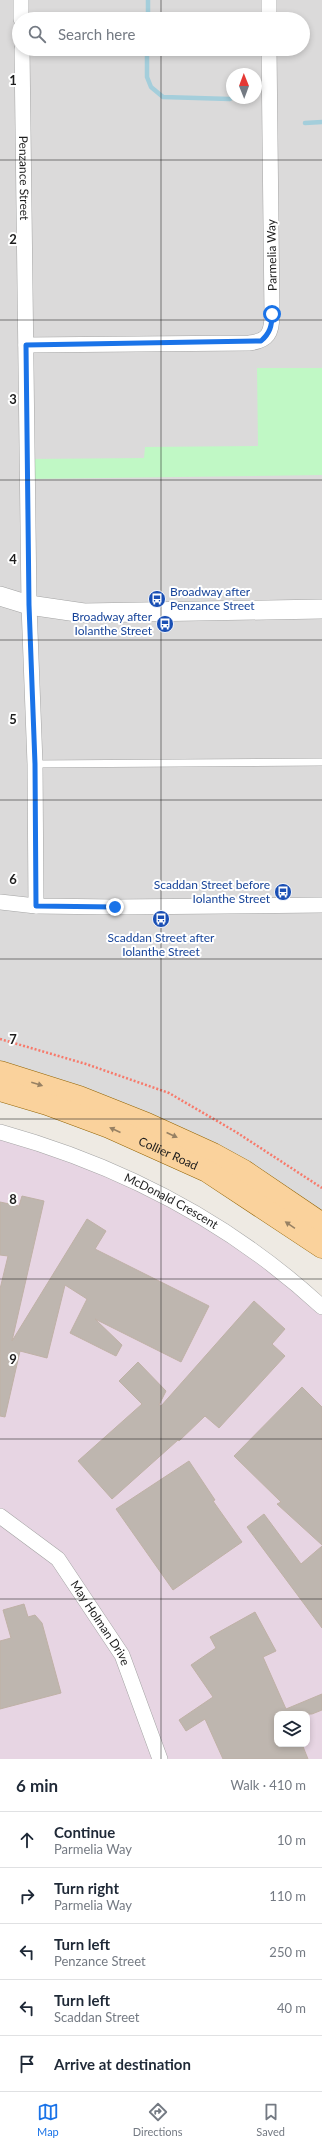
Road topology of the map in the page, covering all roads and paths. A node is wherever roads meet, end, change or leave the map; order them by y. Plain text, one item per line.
1 (21, 0) edge
2 (268, 0) edge
3 (21, 12) edge
4 (269, 12) edge
5 (22, 56) edge
6 (269, 56) edge
7 (26, 345) junction
8 (0, 596) edge
9 (29, 605) junction
10 (322, 609) edge
11 (322, 762) edge
12 (35, 764) junction
13 (0, 902) edge
14 (322, 904) edge
15 (36, 906) junction
16 (0, 1039) edge
17 (0, 1072) edge
18 (0, 1090) edge
19 (0, 1132) edge
20 (322, 1188) edge
21 (322, 1224) edge
22 (322, 1248) edge
23 (322, 1307) edge
24 (0, 1516) edge
25 (160, 1759) edge

1 - 3 street
2 - 4 street
5 - 7 street, Penzance Street
6 - 7 street, Parmelia Way
7 - 9 street, Penzance Street
8 - 9 street
9 - 10 street
9 - 12 street, Penzance Street
11 - 12 lane
12 - 15 street, Penzance Street
13 - 15 street
14 - 15 street
16 - 20 path
17 -> 21 main road, Collier Road
22 -> 18 main road, Collier Road
19 - 23 street, McDonald Crescent
24 - 25 street, May Holman Drive

